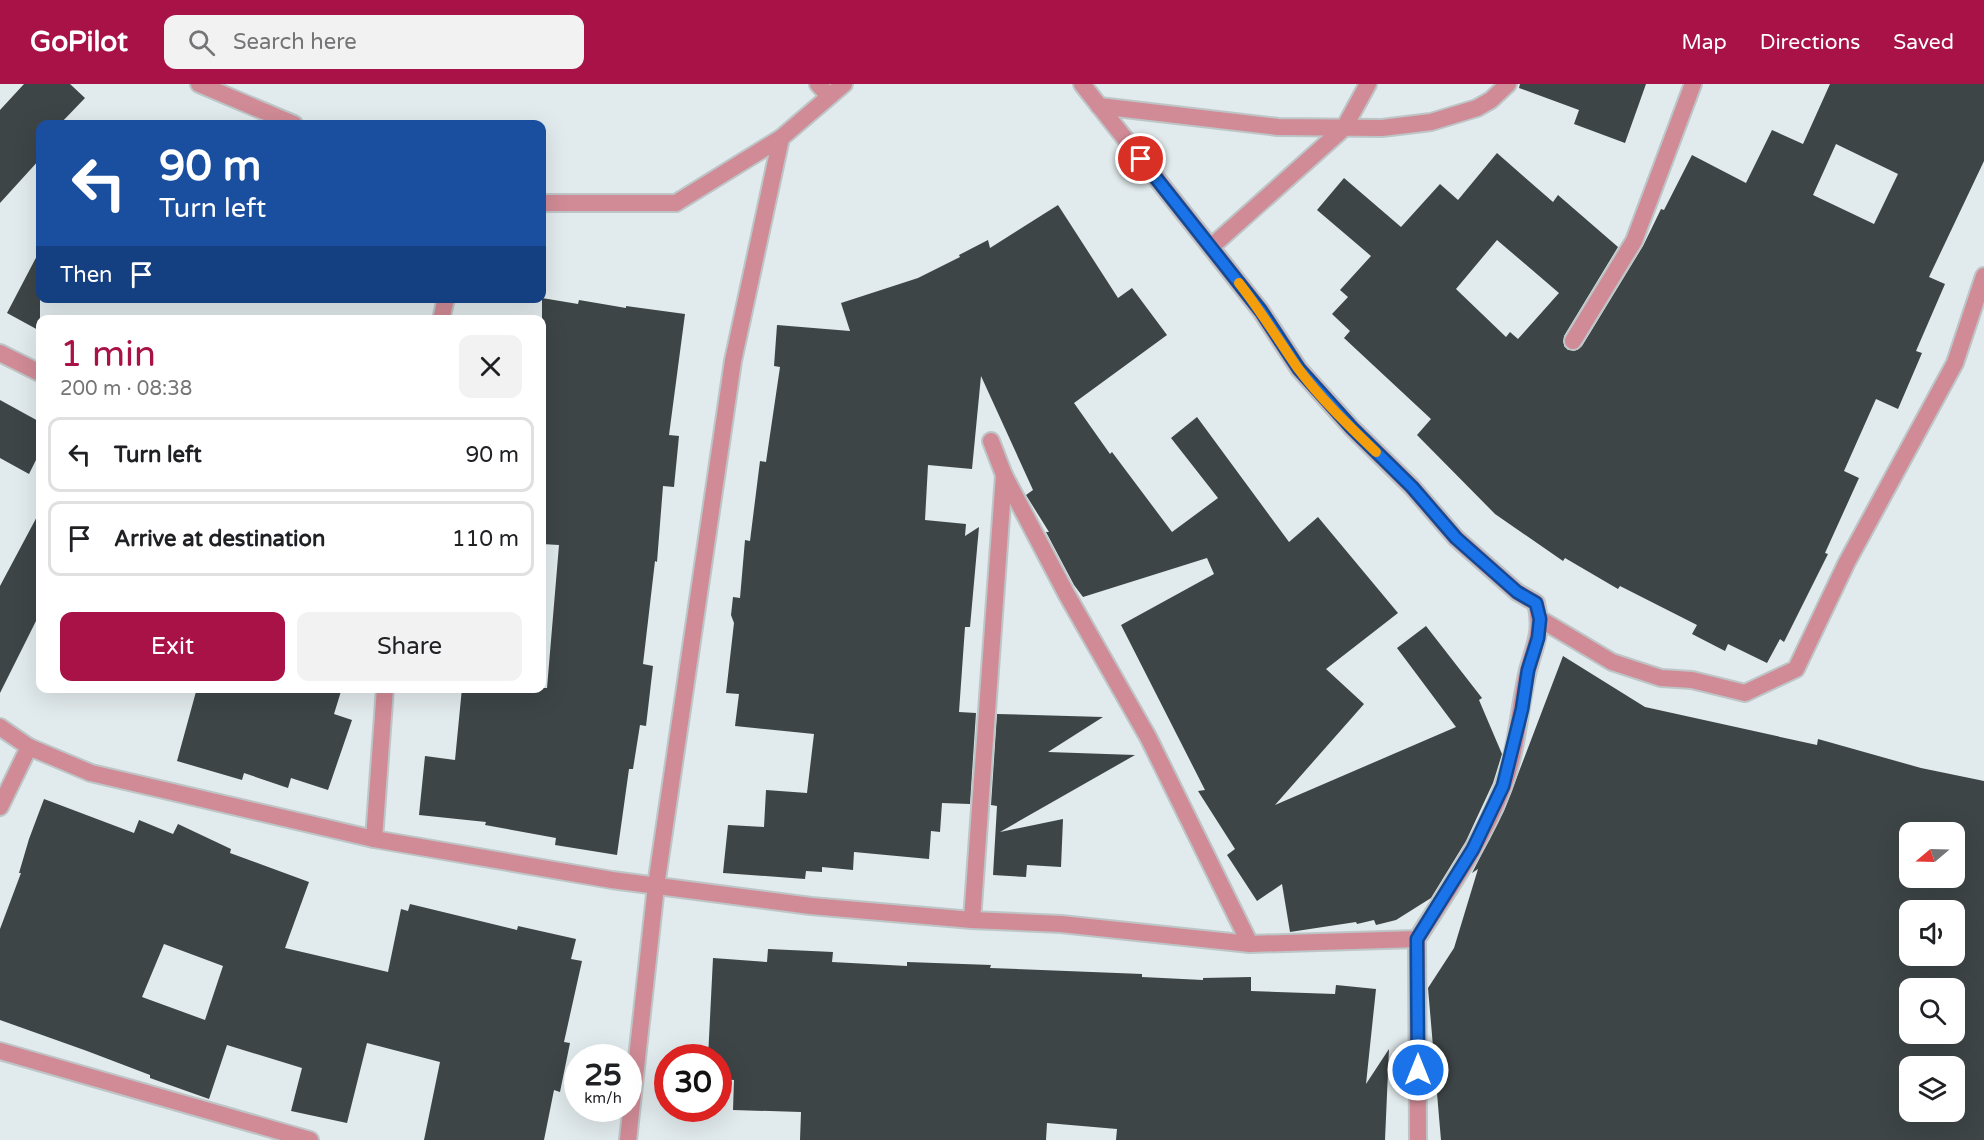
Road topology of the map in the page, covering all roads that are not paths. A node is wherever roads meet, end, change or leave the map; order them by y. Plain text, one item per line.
1 (199, 84) edge
2 (844, 84) edge
3 (1082, 84) edge
4 (1368, 84) edge
5 (1508, 84) edge
6 (1693, 84) edge
7 (824, 90) edge
8 (1099, 106) junction
9 (284, 120) edge
10 (1344, 128) junction
11 (781, 138) junction
12 (546, 203) edge
13 (1211, 247) junction
14 (1984, 276) edge
15 (1573, 341) dead end
16 (0, 353) edge
17 (36, 371) edge
18 (991, 441) dead end
19 (1004, 475) junction
20 (1540, 619) junction
21 (385, 693) edge
22 (0, 727) edge
23 (29, 747) junction
24 (0, 807) edge
25 (374, 839) junction
26 (656, 886) junction
27 (972, 921) junction
28 (1417, 939) junction
29 (1250, 945) junction
30 (0, 1052) edge
31 (310, 1140) edge
32 (628, 1140) edge
33 (1418, 1140) edge

1 - 9 street
2 - 7 street
3 - 8 street
4 - 10 street
5 - 10 street
6 - 15 street
7 - 11 street
8 - 10 street
8 - 13 street
10 - 13 street
11 - 12 street
11 - 26 street
13 - 20 street
14 - 20 street
16 - 17 street
18 - 19 street
19 - 27 street
19 - 29 street
20 - 28 street
21 - 25 street
22 - 23 street
23 - 24 street
23 - 25 street
25 - 26 street
26 - 27 street
26 - 32 street
27 - 29 street
28 - 29 street
28 - 33 street
30 - 31 street

